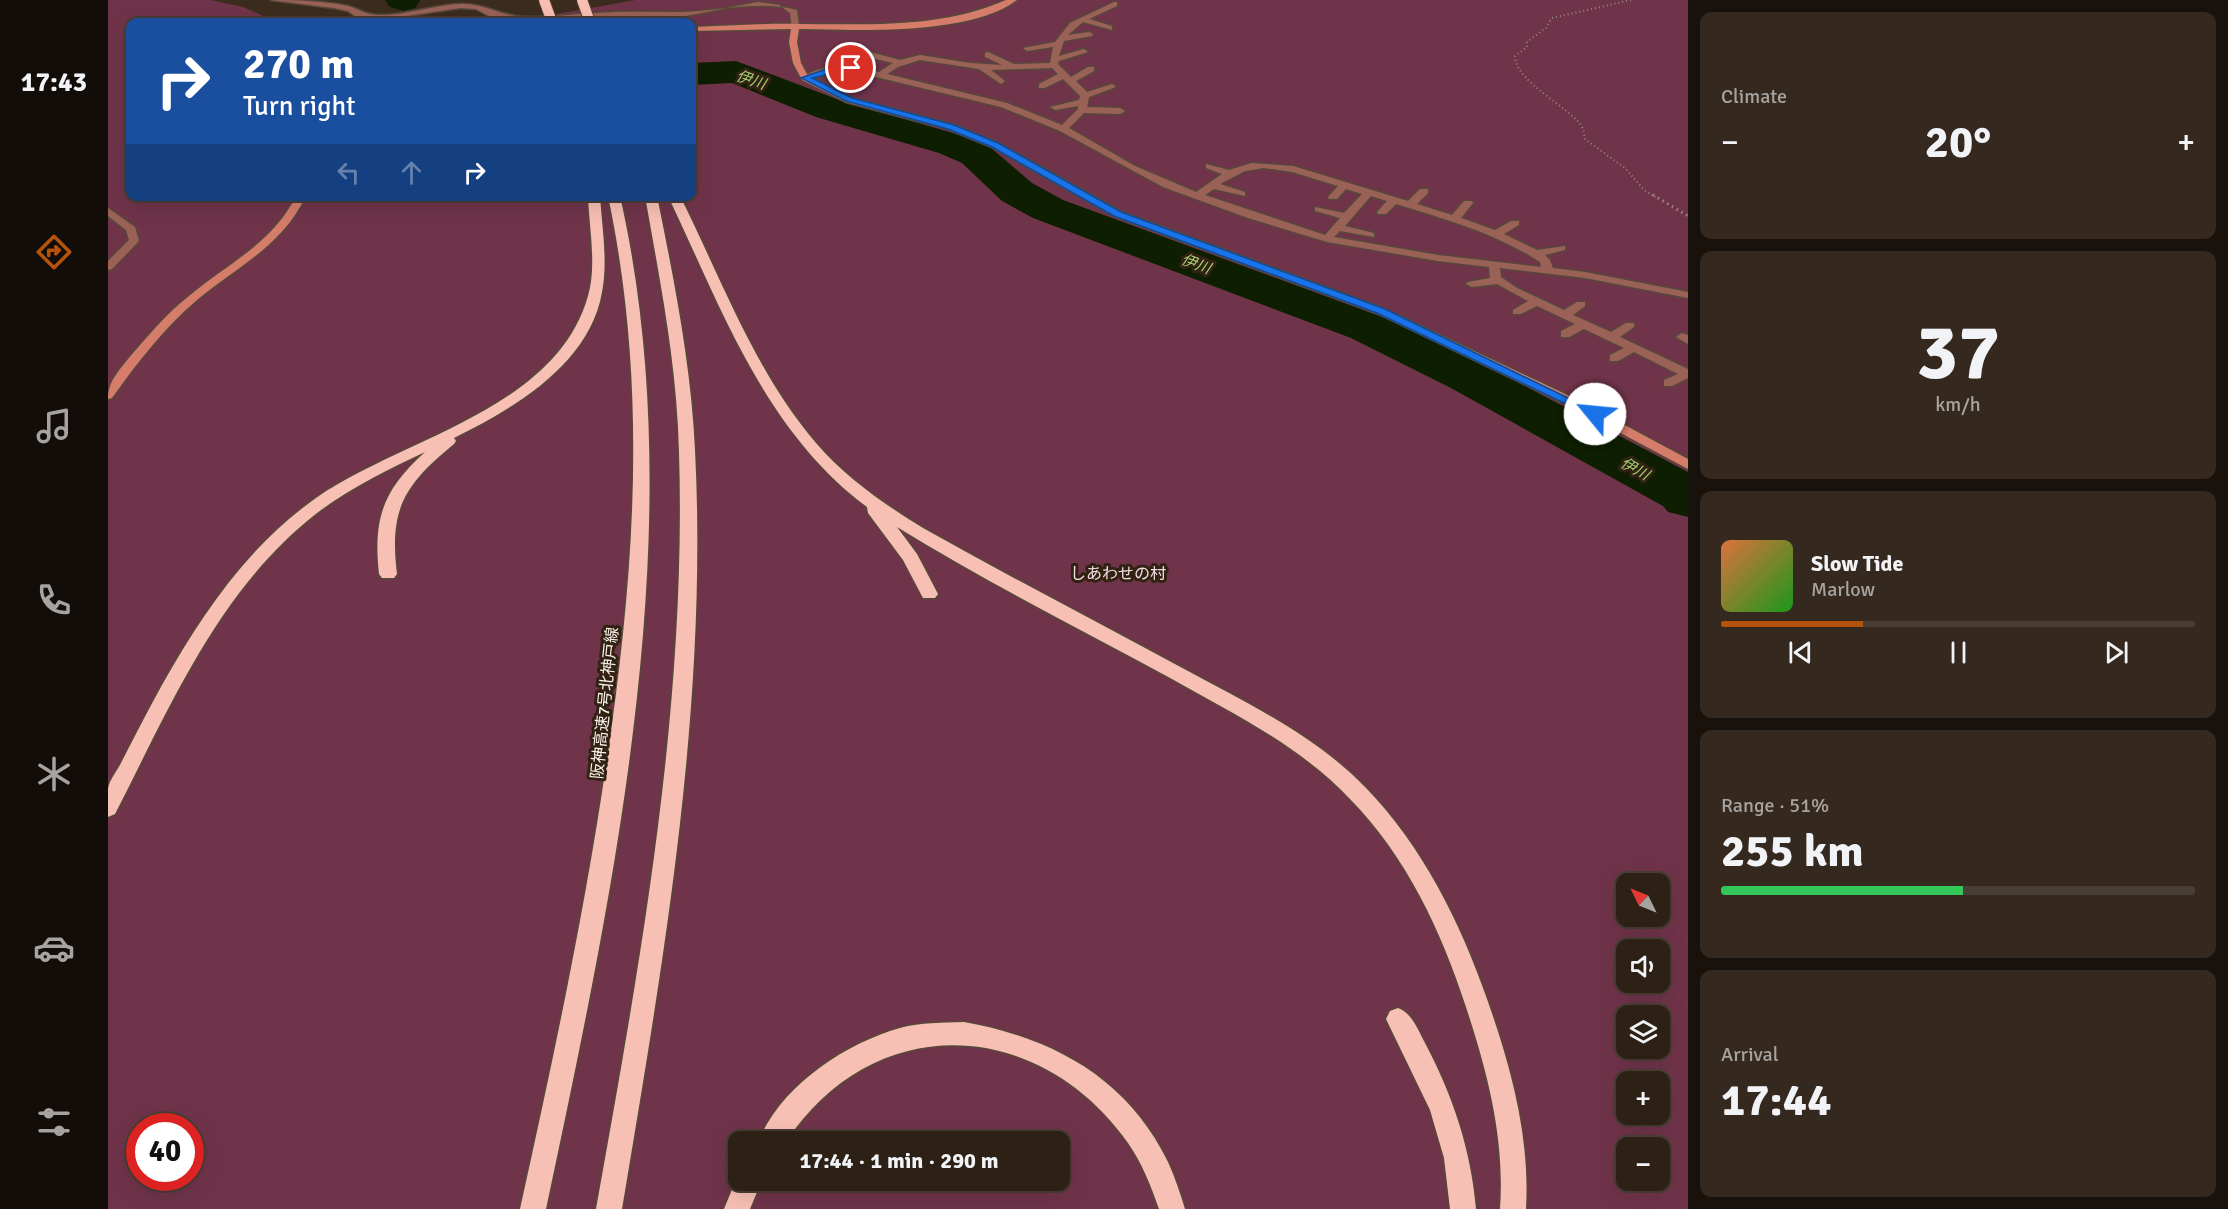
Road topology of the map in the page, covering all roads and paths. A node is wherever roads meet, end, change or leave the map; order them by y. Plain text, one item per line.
1 (275, 0) edge
2 (544, 0) edge
3 (582, 0) edge
4 (758, 0) edge
5 (1013, 0) edge
6 (1631, 0) edge
7 (1114, 4) dead end
8 (380, 18) edge
9 (380, 18) edge
10 (516, 18) edge
11 (541, 18) edge
12 (551, 18) edge
13 (589, 18) edge
14 (1083, 19) junction
15 (795, 26) junction
16 (1109, 28) dead end
17 (696, 29) edge
18 (1089, 34) dead end
19 (1060, 41) junction
20 (922, 47) dead end
21 (1027, 48) dead end
22 (1084, 52) dead end
23 (870, 55) dead end
24 (988, 55) dead end
25 (931, 58) junction
26 (897, 61) junction
27 (1054, 62) junction
28 (982, 67) junction
29 (1012, 67) junction
30 (1091, 69) dead end
31 (882, 74) junction
32 (1069, 77) junction
33 (805, 78) junction
34 (1001, 81) dead end
35 (1042, 86) dead end
36 (1112, 87) dead end
37 (1084, 102) junction
38 (1055, 107) dead end
39 (1120, 111) dead end
40 (1063, 129) junction
41 (1257, 153) dead end
42 (1258, 164) junction
43 (1209, 166) dead end
44 (1282, 167) junction
45 (1333, 169) dead end
46 (1230, 174) junction
47 (1274, 177) dead end
48 (1319, 178) junction
49 (1375, 182) dead end
50 (1213, 185) junction
51 (1343, 186) junction
52 (1424, 191) dead end
53 (1364, 193) junction
54 (1241, 194) dead end
55 (1197, 196) junction
56 (1333, 197) dead end
57 (299, 201) edge
58 (594, 201) edge
59 (615, 201) edge
60 (652, 201) edge
61 (676, 201) edge
62 (1393, 201) junction
63 (1467, 203) dead end
64 (1409, 206) junction
65 (1319, 209) dead end
66 (108, 211) edge
67 (1382, 212) dead end
68 (1433, 212) junction
69 (1688, 216) edge
70 (1347, 217) junction
71 (1454, 219) junction
72 (1515, 223) dead end
73 (1424, 224) dead end
74 (1338, 227) junction
75 (1493, 233) junction
76 (1370, 235) dead end
77 (1327, 239) junction
78 (1474, 240) dead end
79 (1561, 248) dead end
80 (1535, 254) junction
81 (1494, 265) junction
82 (108, 267) edge
83 (1548, 271) junction
84 (1498, 280) junction
85 (1472, 284) dead end
86 (1688, 295) edge
87 (1537, 301) junction
88 (1581, 304) dead end
89 (1517, 312) dead end
90 (1565, 315) junction
91 (1584, 324) junction
92 (1630, 325) dead end
93 (1565, 334) dead end
94 (1612, 338) junction
95 (1633, 348) junction
96 (1614, 358) dead end
97 (1686, 372) edge
98 (1668, 383) dead end
99 (108, 394) edge
100 (481, 416) junction
101 (1688, 465) edge
102 (861, 494) junction
103 (388, 574) dead end
104 (929, 594) dead end
105 (108, 808) edge
106 (1398, 1019) dead end
107 (779, 1131) edge
108 (744, 1191) edge
109 (533, 1209) edge
110 (609, 1209) edge
111 (737, 1209) edge
112 (1172, 1209) edge
113 (1463, 1209) edge
114 (1513, 1209) edge

1 - 9 street
2 - 12 highway, bridge
3 - 13 highway, bridge
4 - 11 street
4 - 15 street
5 - 15 street
6 - 69 path
7 - 14 street
8 - 10 street
14 - 16 street
14 - 19 street
15 - 17 street
15 - 33 street
18 - 19 street
19 - 21 street
19 - 27 street
20 - 25 street
22 - 27 street
23 - 26 street
24 - 29 street
25 - 26 street
25 - 28 street
26 - 31 street
27 - 29 street
27 - 32 street
28 - 29 street
28 - 34 street
30 - 32 street
31 - 33 street
31 - 40 street
32 - 35 street
32 - 37 street
33 - 101 street
36 - 37 street
37 - 38 street
37 - 39 street
37 - 40 street
40 - 55 street
41 - 42 street
42 - 44 street
42 - 46 street
43 - 46 street
44 - 47 street
44 - 48 street
45 - 48 street
46 - 50 street
48 - 51 street
49 - 53 street
50 - 54 street
50 - 55 street
51 - 53 street
51 - 56 street
52 - 64 street
53 - 62 street
53 - 70 street
55 - 77 street
57 - 99 street
58 - 100 highway
59 - 109 highway, 阪神高速7号北神戸線
60 - 110 highway
61 - 102 highway
62 - 64 street
62 - 67 street
63 - 71 street
64 - 68 street
65 - 70 street
66 - 82 street
68 - 71 street
68 - 73 street
70 - 74 street
71 - 75 street
72 - 75 street
74 - 76 street
74 - 77 street
75 - 78 street
75 - 80 street
77 - 81 street
79 - 80 street
80 - 83 street
81 - 83 street
81 - 84 street
83 - 86 street
84 - 85 street
84 - 87 street
87 - 89 street
87 - 90 street
88 - 90 street
90 - 91 street
91 - 93 street
91 - 94 street
92 - 94 street
94 - 95 street
95 - 96 street
95 - 97 street
97 - 98 street
100 - 103 highway
100 - 105 highway
102 - 104 highway
102 - 114 highway
106 - 113 highway
107 - 112 highway
108 - 111 highway

